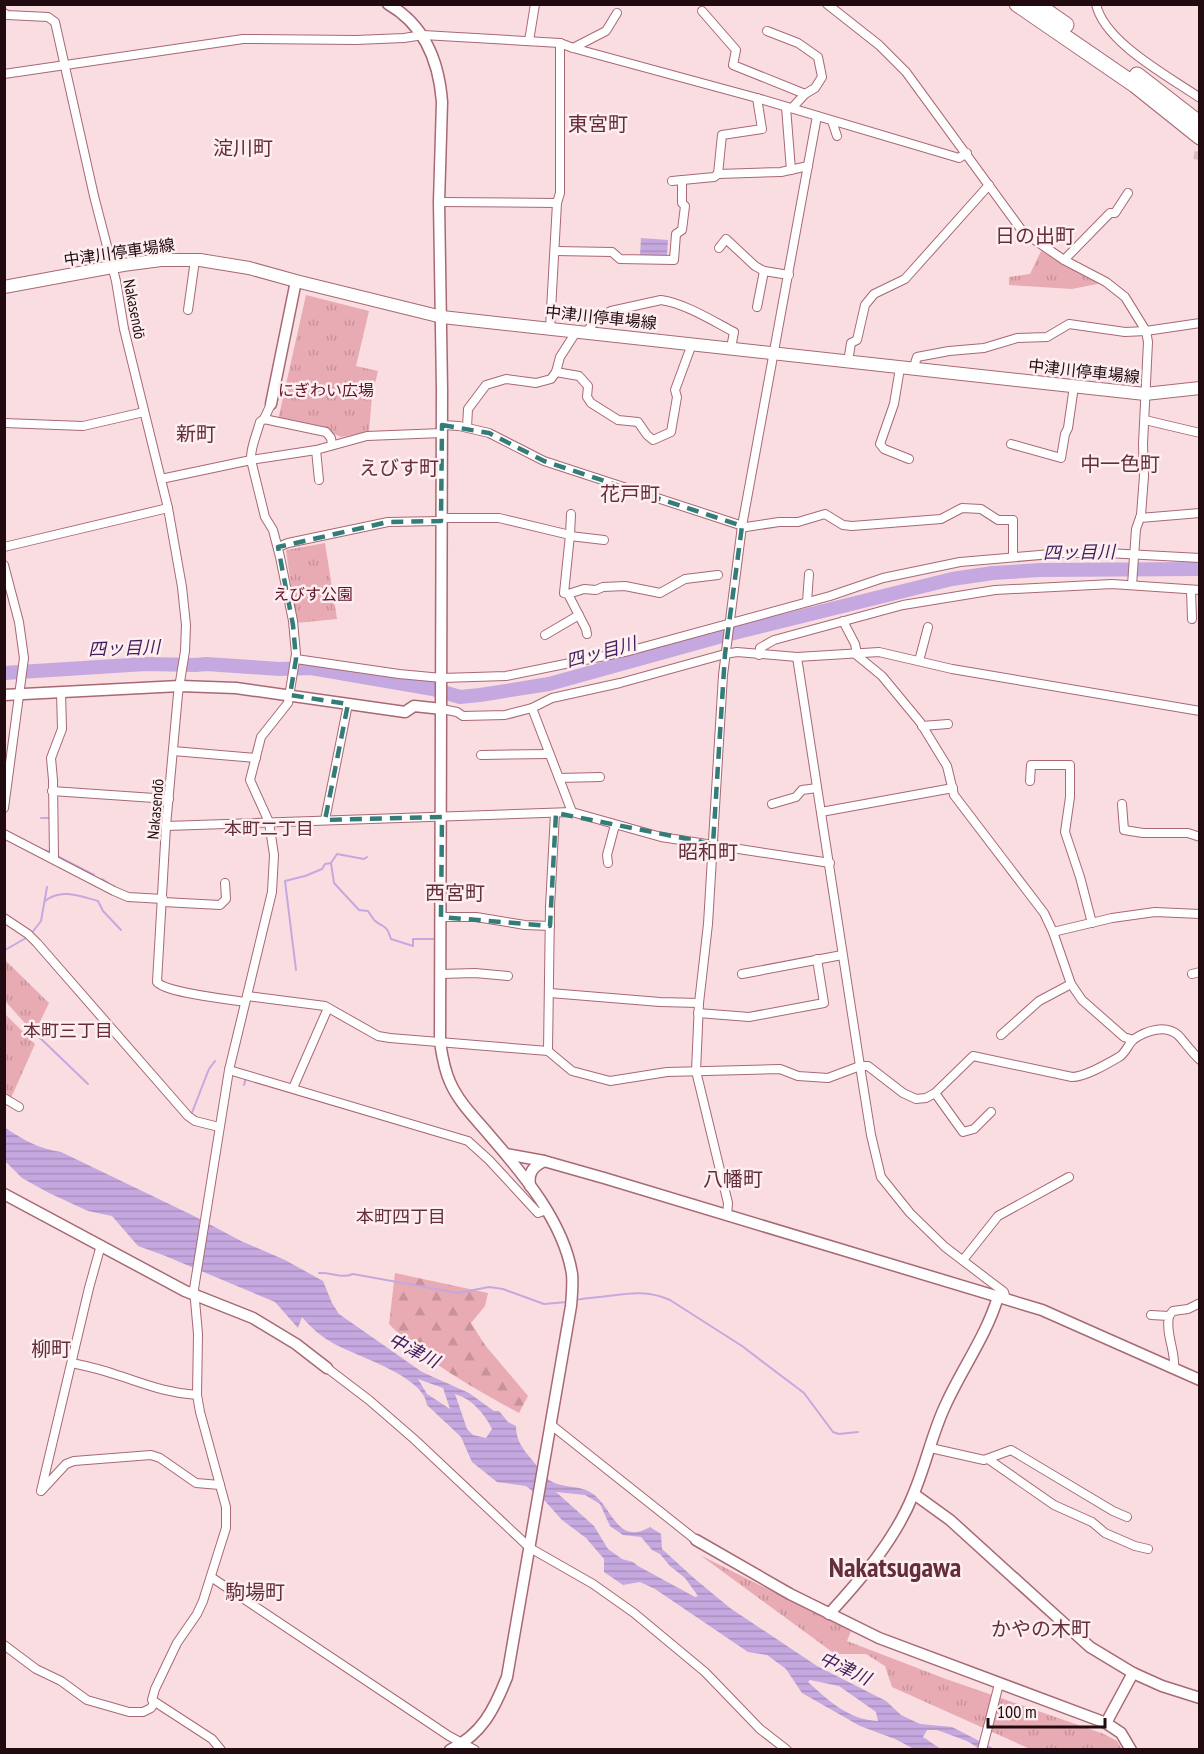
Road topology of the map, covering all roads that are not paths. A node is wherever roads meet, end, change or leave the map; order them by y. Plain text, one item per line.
1 (388, 4) edge
2 (535, 4) edge
3 (827, 4) edge
4 (1017, 4) edge
5 (1036, 4) edge
6 (1096, 4) edge
7 (702, 11) dead end
8 (4, 13) edge
9 (617, 13) dead end
10 (767, 31) dead end
11 (423, 35) junction
12 (529, 41) junction
13 (560, 43) junction
14 (573, 48) junction
15 (64, 66) junction
16 (4, 74) edge
17 (806, 94) junction
18 (757, 98) junction
19 (1200, 98) edge
20 (1161, 106) junction
21 (789, 107) junction
22 (1180, 107) junction
23 (817, 116) junction
24 (1200, 117) edge
25 (832, 121) junction
26 (1200, 124) edge
27 (837, 136) dead end
28 (1200, 137) edge
29 (1200, 149) edge
30 (967, 153) junction
31 (808, 165) junction
32 (790, 170) junction
33 (718, 174) junction
34 (682, 180) junction
35 (672, 181) dead end
36 (989, 185) junction
37 (1128, 193) dead end
38 (439, 202) junction
39 (557, 203) junction
40 (719, 248) dead end
41 (556, 251) junction
42 (195, 260) junction
43 (1064, 260) junction
44 (113, 267) junction
45 (764, 271) junction
46 (789, 275) junction
47 (297, 281) junction
48 (4, 286) edge
49 (757, 307) dead end
50 (188, 310) dead end
51 (442, 317) junction
52 (1200, 323) edge
53 (550, 328) junction
54 (1146, 331) junction
55 (581, 332) junction
56 (692, 344) junction
57 (731, 348) junction
58 (774, 353) junction
59 (848, 362) junction
60 (906, 369) junction
61 (556, 372) junction
62 (1074, 386) junction
63 (1200, 388) edge
64 (1145, 394) junction
65 (271, 404) joint
66 (144, 412) junction
67 (264, 420) junction
68 (1145, 420) junction
69 (4, 423) edge
70 (468, 427) junction
71 (442, 429) junction
72 (1200, 433) edge
73 (1011, 444) dead end
74 (332, 445) junction
75 (316, 450) junction
76 (909, 459) dead end
77 (251, 460) junction
78 (160, 479) junction
79 (320, 480) dead end
80 (168, 508) junction
81 (1200, 513) edge
82 (571, 514) dead end
83 (1140, 518) junction
84 (441, 519) junction
85 (742, 526) junction
86 (570, 535) junction
87 (604, 540) dead end
88 (4, 547) edge
89 (278, 547) junction
90 (1134, 554) junction
91 (1013, 556) junction
92 (1200, 558) edge
93 (4, 565) edge
94 (809, 574) dead end
95 (718, 575) dead end
96 (1132, 585) junction
97 (1195, 590) edge
98 (568, 594) junction
99 (807, 602) junction
100 (579, 615) junction
101 (1191, 619) dead end
102 (843, 621) junction
103 (729, 624) junction
104 (928, 627) dead end
105 (587, 634) dead end
106 (546, 635) dead end
107 (855, 653) junction
108 (725, 654) junction
109 (759, 655) junction
110 (797, 657) junction
111 (295, 661) junction
112 (919, 661) junction
113 (181, 681) junction
114 (442, 681) junction
115 (21, 688) junction
116 (291, 689) junction
117 (61, 692) junction
118 (4, 695) edge
119 (348, 704) junction
120 (442, 707) junction
121 (532, 708) junction
122 (1200, 711) edge
123 (948, 724) dead end
124 (922, 726) junction
125 (173, 751) junction
126 (549, 754) junction
127 (481, 755) dead end
128 (256, 758) junction
129 (600, 777) dead end
130 (559, 778) junction
131 (1030, 781) dead end
132 (817, 788) junction
133 (953, 788) junction
134 (52, 791) junction
135 (170, 798) junction
136 (772, 804) dead end
137 (1122, 804) dead end
138 (4, 808) edge
139 (572, 812) junction
140 (821, 812) junction
141 (555, 813) junction
142 (442, 817) junction
143 (325, 820) junction
144 (269, 822) junction
145 (615, 825) junction
146 (166, 826) junction
147 (4, 834) edge
148 (1200, 837) edge
149 (713, 844) junction
150 (54, 858) junction
151 (608, 863) dead end
152 (830, 863) junction
153 (225, 883) dead end
154 (163, 900) junction
155 (1200, 914) edge
156 (441, 917) junction
157 (4, 918) edge
158 (1092, 923) junction
159 (550, 926) junction
160 (1053, 932) junction
161 (842, 955) junction
162 (817, 959) junction
163 (441, 974) junction
164 (742, 974) dead end
165 (508, 976) dead end
166 (1071, 984) junction
167 (550, 993) junction
168 (246, 999) junction
169 (699, 1003) junction
170 (328, 1008) junction
171 (698, 1013) junction
172 (1001, 1035) dead end
173 (1133, 1040) junction
174 (440, 1042) junction
175 (548, 1051) junction
176 (1200, 1060) edge
177 (860, 1066) junction
178 (229, 1070) junction
179 (696, 1071) junction
180 (294, 1088) junction
181 (935, 1093) junction
182 (4, 1098) edge
183 (20, 1107) dead end
184 (991, 1112) dead end
185 (219, 1127) junction
186 (506, 1154) junction
187 (544, 1161) junction
188 (1069, 1176) dead end
189 (530, 1186) junction
190 (4, 1194) edge
191 (546, 1210) junction
192 (727, 1215) junction
193 (101, 1245) junction
194 (963, 1260) junction
195 (195, 1292) junction
196 (1002, 1298) junction
197 (1200, 1303) edge
198 (1151, 1316) dead end
199 (1169, 1316) junction
200 (72, 1363) junction
201 (327, 1368) joint
202 (1174, 1369) junction
203 (1200, 1380) edge
204 (197, 1395) junction
205 (550, 1429) junction
206 (935, 1449) dead end
207 (988, 1459) junction
208 (220, 1485) junction
209 (914, 1494) junction
210 (1127, 1516) dead end
211 (696, 1540) joint
212 (530, 1548) junction
213 (1148, 1550) dead end
214 (211, 1576) junction
215 (829, 1614) junction
216 (4, 1645) edge
217 (1133, 1673) junction
218 (999, 1684) junction
219 (1200, 1698) edge
220 (154, 1703) junction
221 (1106, 1723) junction
222 (463, 1743) junction
223 (220, 1749) edge
224 (450, 1749) edge
225 (475, 1749) edge
226 (788, 1749) edge
227 (982, 1749) edge
228 (1131, 1749) edge

1 - 11 street
2 - 12 street
3 - 30 street
4 - 20 highway
5 - 22 highway
6 - 19 street
7 - 17 street
8 - 15 street, Nakasendō
9 - 14 street
10 - 17 street
11 - 12 street
11 - 15 street
11 - 38 street
12 - 13 street
13 - 14 street
13 - 39 street
14 - 18 street
15 - 16 street
15 - 44 street, Nakasendō
17 - 21 street
18 - 21 street
18 - 33 street
20 - 28 highway
20 - 29 highway
21 - 23 street
21 - 32 street
22 - 24 highway
22 - 26 highway
23 - 25 street
23 - 31 street
25 - 27 street
25 - 30 street
30 - 36 street
31 - 32 street
31 - 46 street
32 - 33 street
33 - 34 street
34 - 35 street
34 - 41 street
36 - 43 street
36 - 59 street
37 - 43 street
38 - 39 street
38 - 51 street
39 - 41 street
40 - 45 street
41 - 53 street
42 - 44 main road, 中津川停車場線
42 - 47 main road, 中津川停車場線
42 - 50 street
43 - 54 street
44 - 48 main road, 中津川停車場線
44 - 66 street, Nakasendō
45 - 46 street
45 - 49 street
46 - 58 street
47 - 51 main road, 中津川停車場線
47 - 65 street
51 - 53 main road, 中津川停車場線
51 - 71 street
52 - 54 street
53 - 55 main road, 中津川停車場線
54 - 60 street
54 - 64 street
55 - 56 main road, 中津川停車場線
55 - 57 street
55 - 61 street
56 - 57 main road, 中津川停車場線
56 - 61 street
57 - 58 main road, 中津川停車場線
58 - 59 main road, 中津川停車場線
58 - 85 street
59 - 60 main road, 中津川停車場線
60 - 62 main road, 中津川停車場線
60 - 76 street
61 - 70 street
62 - 64 main road, 中津川停車場線
62 - 73 street
63 - 64 main road, 中津川停車場線
64 - 68 street
65 - 67 street
66 - 69 street
66 - 78 street, Nakasendō
67 - 74 street
67 - 77 street
68 - 72 street
68 - 83 street
70 - 71 street
70 - 85 street
71 - 74 street
71 - 84 street
74 - 75 street
75 - 77 street
75 - 79 street
77 - 78 street
77 - 89 street
78 - 80 street, Nakasendō
80 - 88 street
80 - 113 street, Nakasendō
81 - 83 street
82 - 86 street
83 - 90 street
84 - 86 street
84 - 89 street
84 - 114 street
85 - 91 street
85 - 103 street
86 - 87 street
86 - 98 street
89 - 111 street
90 - 91 street
90 - 92 street
90 - 96 street
91 - 99 street
93 - 115 street
94 - 99 street
95 - 98 street
96 - 97 street
96 - 102 street
97 - 101 street
98 - 100 street
99 - 103 street
100 - 105 street
100 - 106 street
102 - 107 street
102 - 109 street
103 - 108 street
103 - 114 street
104 - 112 street
107 - 110 street
107 - 112 street
107 - 124 street
108 - 109 street
108 - 121 street
108 - 149 street
109 - 110 street
110 - 132 street
111 - 114 street
111 - 116 street
112 - 122 street
113 - 116 street
113 - 117 street
113 - 125 street, Nakasendō
114 - 120 street
115 - 117 street
115 - 118 street
115 - 138 street
116 - 119 street
116 - 128 street
117 - 134 street
119 - 120 street
119 - 143 street
120 - 121 street
120 - 142 street
121 - 126 street
123 - 124 street
124 - 133 street
125 - 128 street
125 - 135 street, Nakasendō
126 - 127 street
126 - 130 street
128 - 144 street
129 - 130 street
130 - 139 street
131 - 158 street
132 - 136 street
132 - 140 street
133 - 140 street
133 - 160 street
134 - 135 street
134 - 150 street
135 - 146 street, Nakasendō
137 - 148 street
139 - 141 street
139 - 145 street
140 - 152 street
141 - 142 street
141 - 159 street
142 - 143 street
142 - 156 street
143 - 144 street
144 - 146 street
144 - 168 street
145 - 149 street
145 - 151 street
146 - 154 street, Nakasendō
147 - 150 street
149 - 152 street
149 - 169 street
150 - 154 street
152 - 161 street
153 - 154 street
154 - 168 street, Nakasendō
155 - 158 street
156 - 159 street
156 - 163 street
157 - 185 street
158 - 160 street
159 - 167 street
160 - 166 street
161 - 162 street
161 - 177 street
162 - 164 street
162 - 171 street
163 - 165 street
163 - 174 street
166 - 172 street
166 - 173 street
167 - 169 street
167 - 175 street
168 - 170 street
168 - 178 street
169 - 171 street
170 - 174 street
170 - 180 street
171 - 179 street
173 - 176 street
173 - 181 street
174 - 175 street
174 - 186 street
175 - 179 street
177 - 179 street
177 - 181 street
177 - 194 street
178 - 180 street
178 - 185 street
179 - 192 street
180 - 191 street
181 - 184 street
182 - 183 street
185 - 195 street
186 - 187 street
186 - 189 street
187 - 189 street
187 - 192 street
188 - 194 street
189 - 191 street
190 - 193 street
191 - 205 street
192 - 196 street
193 - 195 street
193 - 200 street
194 - 196 street
195 - 201 street
195 - 204 street
196 - 202 street
196 - 209 street
197 - 199 street
198 - 199 street
199 - 202 street
200 - 204 street
200 - 208 street
201 - 212 street
202 - 203 street
204 - 208 street
205 - 211 street
205 - 212 street
206 - 207 street
207 - 210 street
207 - 213 street
208 - 214 street
209 - 215 street
209 - 217 street
211 - 215 street
212 - 222 street
212 - 226 street
214 - 220 street
214 - 222 street
215 - 218 street
216 - 220 street
217 - 219 street
217 - 221 street
218 - 221 street
218 - 227 street
220 - 223 street
221 - 228 street
222 - 224 street
222 - 225 street

